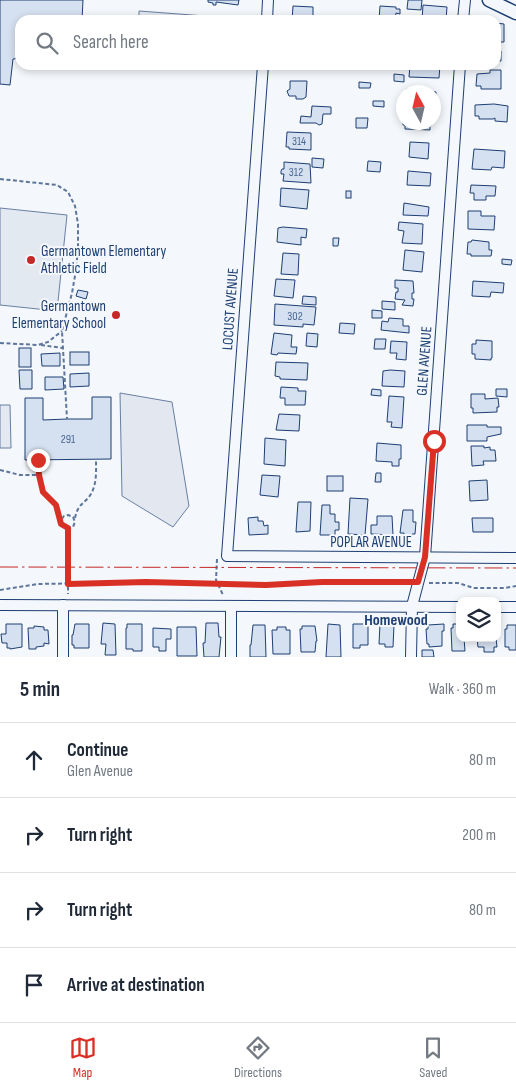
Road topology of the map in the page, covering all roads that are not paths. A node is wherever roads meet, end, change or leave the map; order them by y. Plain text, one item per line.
1 (268, 0) edge
2 (465, 0) edge
3 (489, 0) edge
4 (516, 13) edge
5 (267, 15) edge
6 (464, 15) edge
7 (263, 70) edge
8 (460, 70) edge
9 (222, 555) joint
10 (425, 557) junction
11 (516, 558) edge
12 (0, 605) edge
13 (63, 605) junction
14 (227, 606) junction
15 (412, 606) junction
16 (456, 606) edge
17 (501, 607) edge
18 (516, 607) edge
19 (63, 657) edge
20 (231, 657) edge
21 (411, 657) edge

1 - 5 street
2 - 6 street
3 - 4 street
7 - 9 street, LOCUST AVENUE
8 - 10 street, GLEN AVENUE
9 - 10 street, POPLAR AVENUE
10 - 11 street, POPLAR AVENUE
10 - 15 street, GLEN AVENUE
12 - 13 street
13 - 14 street
13 - 19 street
14 - 15 street
14 - 20 street
15 - 16 street
15 - 21 street, GLEN AVENUE
17 - 18 street

